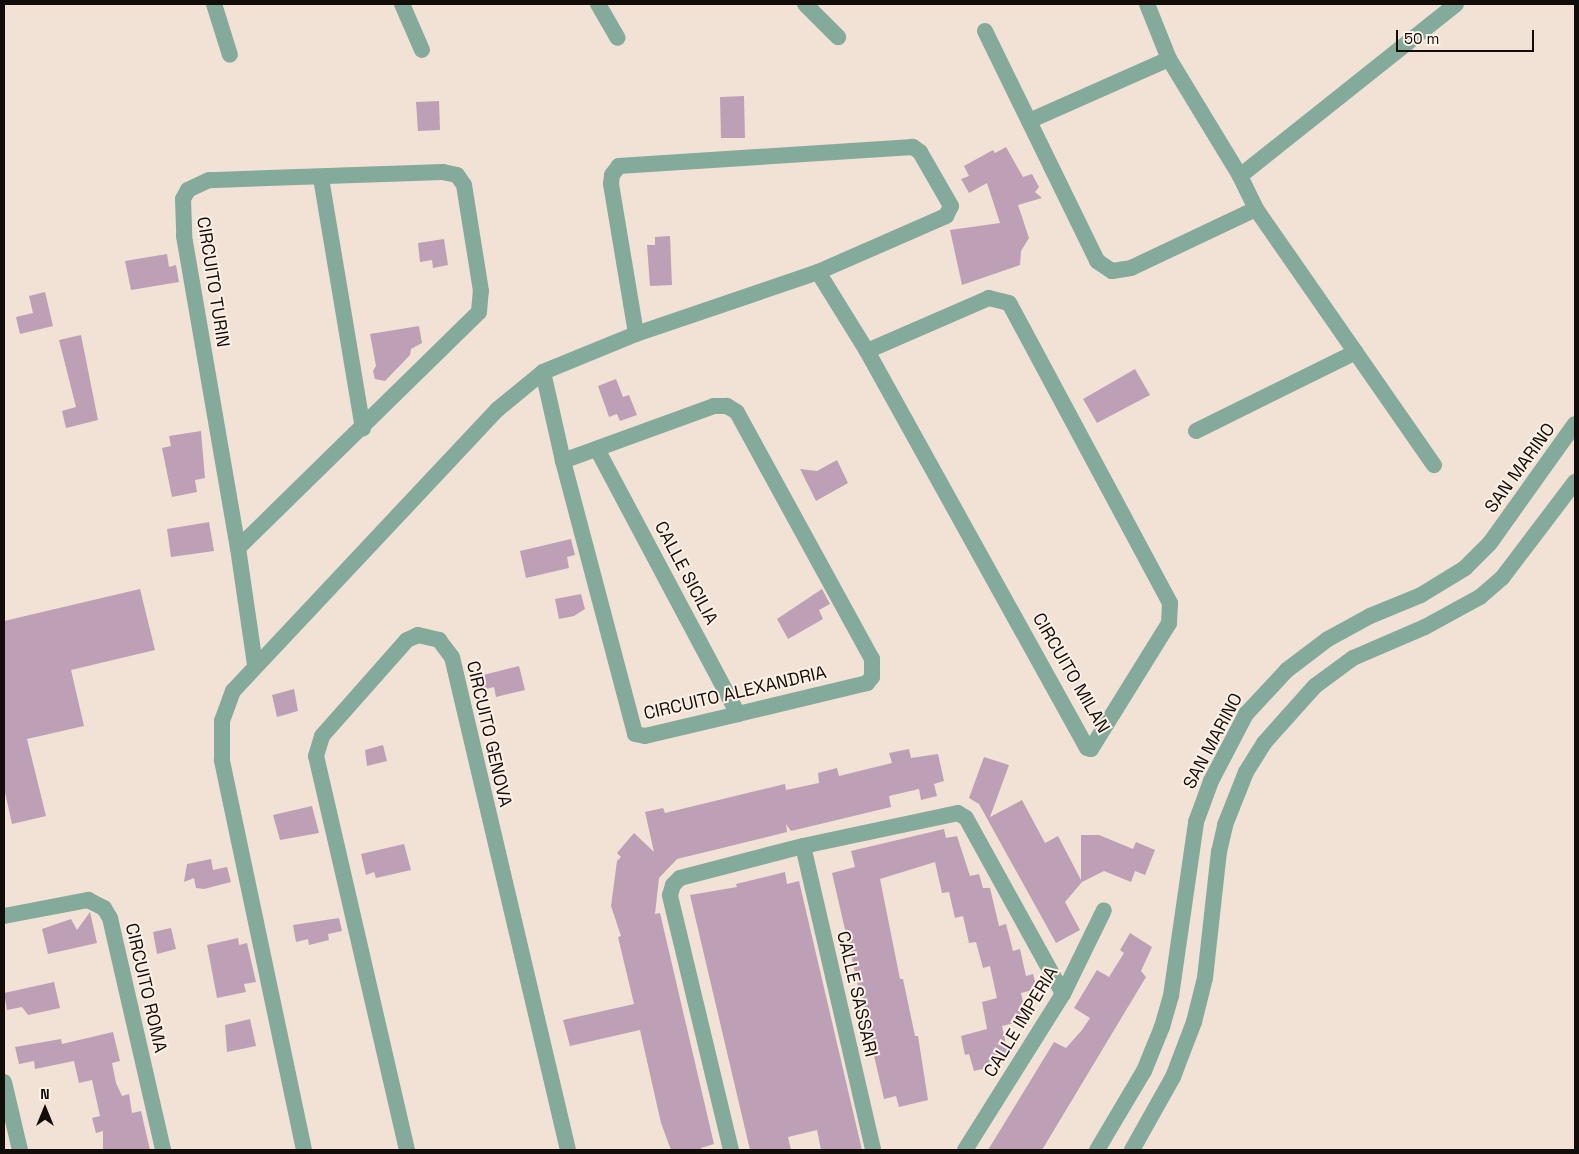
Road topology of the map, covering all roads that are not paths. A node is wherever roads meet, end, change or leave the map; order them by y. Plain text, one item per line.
1 (214, 4) edge
2 (402, 4) edge
3 (598, 4) edge
4 (805, 4) edge
5 (1147, 4) edge
6 (1456, 4) edge
7 (985, 30) dead end
8 (838, 37) dead end
9 (618, 38) dead end
10 (422, 50) dead end
11 (230, 55) dead end
12 (1169, 59) junction
13 (1029, 121) junction
14 (1240, 176) junction
15 (321, 178) junction
16 (1256, 209) junction
17 (818, 272) junction
18 (636, 334) junction
19 (867, 350) junction
20 (1356, 352) junction
21 (543, 372) junction
22 (1575, 424) edge
23 (363, 429) junction
24 (1196, 431) dead end
25 (598, 451) junction
26 (563, 461) junction
27 (1434, 465) dead end
28 (1575, 482) edge
29 (238, 548) junction
30 (255, 665) junction
31 (738, 714) junction
32 (803, 846) junction
33 (1104, 910) dead end
34 (4, 916) edge
35 (1063, 994) junction
36 (4, 1082) edge
37 (20, 1150) edge
38 (163, 1150) edge
39 (304, 1150) edge
40 (406, 1150) edge
41 (568, 1150) edge
42 (730, 1150) edge
43 (873, 1150) edge
44 (965, 1150) edge
45 (1097, 1150) edge
46 (1132, 1150) edge

1 - 11 street
2 - 10 street
3 - 9 street
4 - 8 street
5 - 12 street
6 - 14 street
7 - 13 street
12 - 13 street
12 - 14 street
13 - 16 street
14 - 16 street
15 - 23 street
15 - 23 street, CIRCUITO TURIN
15 - 29 street, CIRCUITO TURIN
16 - 20 street
17 - 18 street
17 - 18 street
17 - 19 street, CIRCUITO MILAN
18 - 21 street
19 - 19 street, CIRCUITO MILAN
20 - 24 street
20 - 27 street
21 - 26 street, CIRCUITO ALEXANDRIA
21 - 30 street
22 - 45 street, SAN MARINO
23 - 29 street
25 - 26 street
25 - 31 street, CALLE SICILIA
25 - 31 street, CIRCUITO ALEXANDRIA
26 - 31 street, CIRCUITO ALEXANDRIA
28 - 46 street
29 - 30 street, CIRCUITO TURIN
30 - 39 street
32 - 35 street
32 - 42 street
32 - 43 street, CALLE SASSARI
33 - 35 street, CALLE IMPERIA
34 - 38 street, CIRCUITO ROMA
35 - 44 street, CALLE IMPERIA
36 - 37 street
40 - 41 street, CIRCUITO GENOVA

